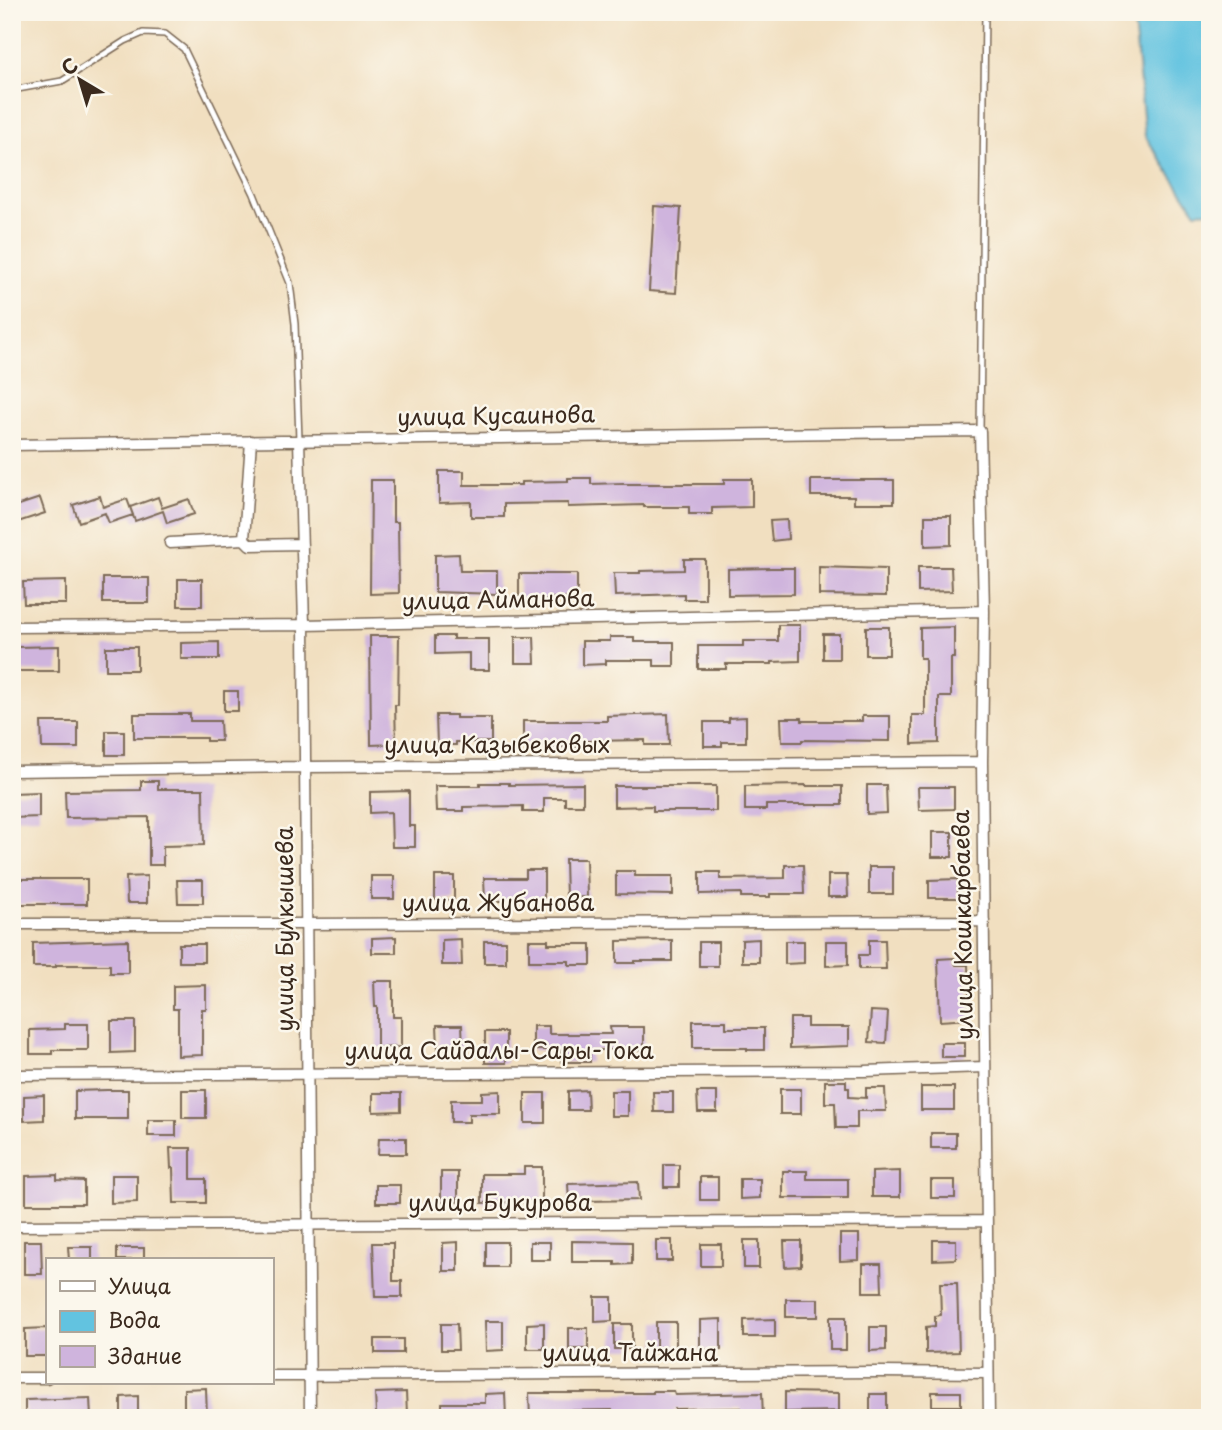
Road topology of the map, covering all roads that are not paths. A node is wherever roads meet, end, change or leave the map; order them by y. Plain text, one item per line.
1 (985, 12) edge
2 (12, 90) edge
3 (980, 431) junction
4 (299, 440) junction
5 (251, 441) junction
6 (12, 445) edge
7 (244, 539) junction
8 (170, 543) dead end
9 (302, 544) junction
10 (984, 611) junction
11 (304, 625) junction
12 (12, 627) edge
13 (982, 762) junction
14 (305, 767) junction
15 (12, 771) edge
16 (984, 921) junction
17 (12, 924) edge
18 (306, 925) junction
19 (985, 1067) junction
20 (307, 1073) junction
21 (12, 1075) edge
22 (987, 1221) junction
23 (308, 1225) junction
24 (12, 1226) edge
25 (988, 1373) junction
26 (273, 1376) edge
27 (309, 1376) junction
28 (12, 1378) edge
29 (46, 1378) edge
30 (310, 1418) edge
31 (989, 1418) edge

1 - 3 lane
2 - 4 lane
3 - 4 street, улица Кусаинова
3 - 10 street, улица Кошкарбаева
4 - 5 street, улица Кусаинова
4 - 9 street, улица Булкышева
5 - 6 street, улица Кусаинова
5 - 7 street
7 - 8 street
7 - 9 street
9 - 11 street, улица Булкышева
10 - 11 street, улица Айманова
10 - 13 street, улица Кошкарбаева
11 - 12 street, улица Айманова
11 - 14 street, улица Булкышева
13 - 14 street, улица Казыбековых
13 - 16 street, улица Кошкарбаева
14 - 15 street, улица Казыбековых
14 - 18 street, улица Булкышева
16 - 18 street, улица Жубанова
16 - 19 street, улица Кошкарбаева
17 - 18 street, улица Жубанова
18 - 20 street, улица Булкышева
19 - 20 street, улица Сайдалы-Сары-Тока
19 - 22 street, улица Кошкарбаева
20 - 21 street, улица Сайдалы-Сары-Тока
20 - 23 street, улица Булкышева
22 - 23 street, улица Букурова
22 - 25 street, улица Кошкарбаева
23 - 24 street, улица Букурова
23 - 27 street, улица Булкышева
25 - 27 street, улица Тайжана
25 - 31 street, улица Кошкарбаева
26 - 27 street, улица Тайжана
27 - 30 street, улица Булкышева
28 - 29 street

